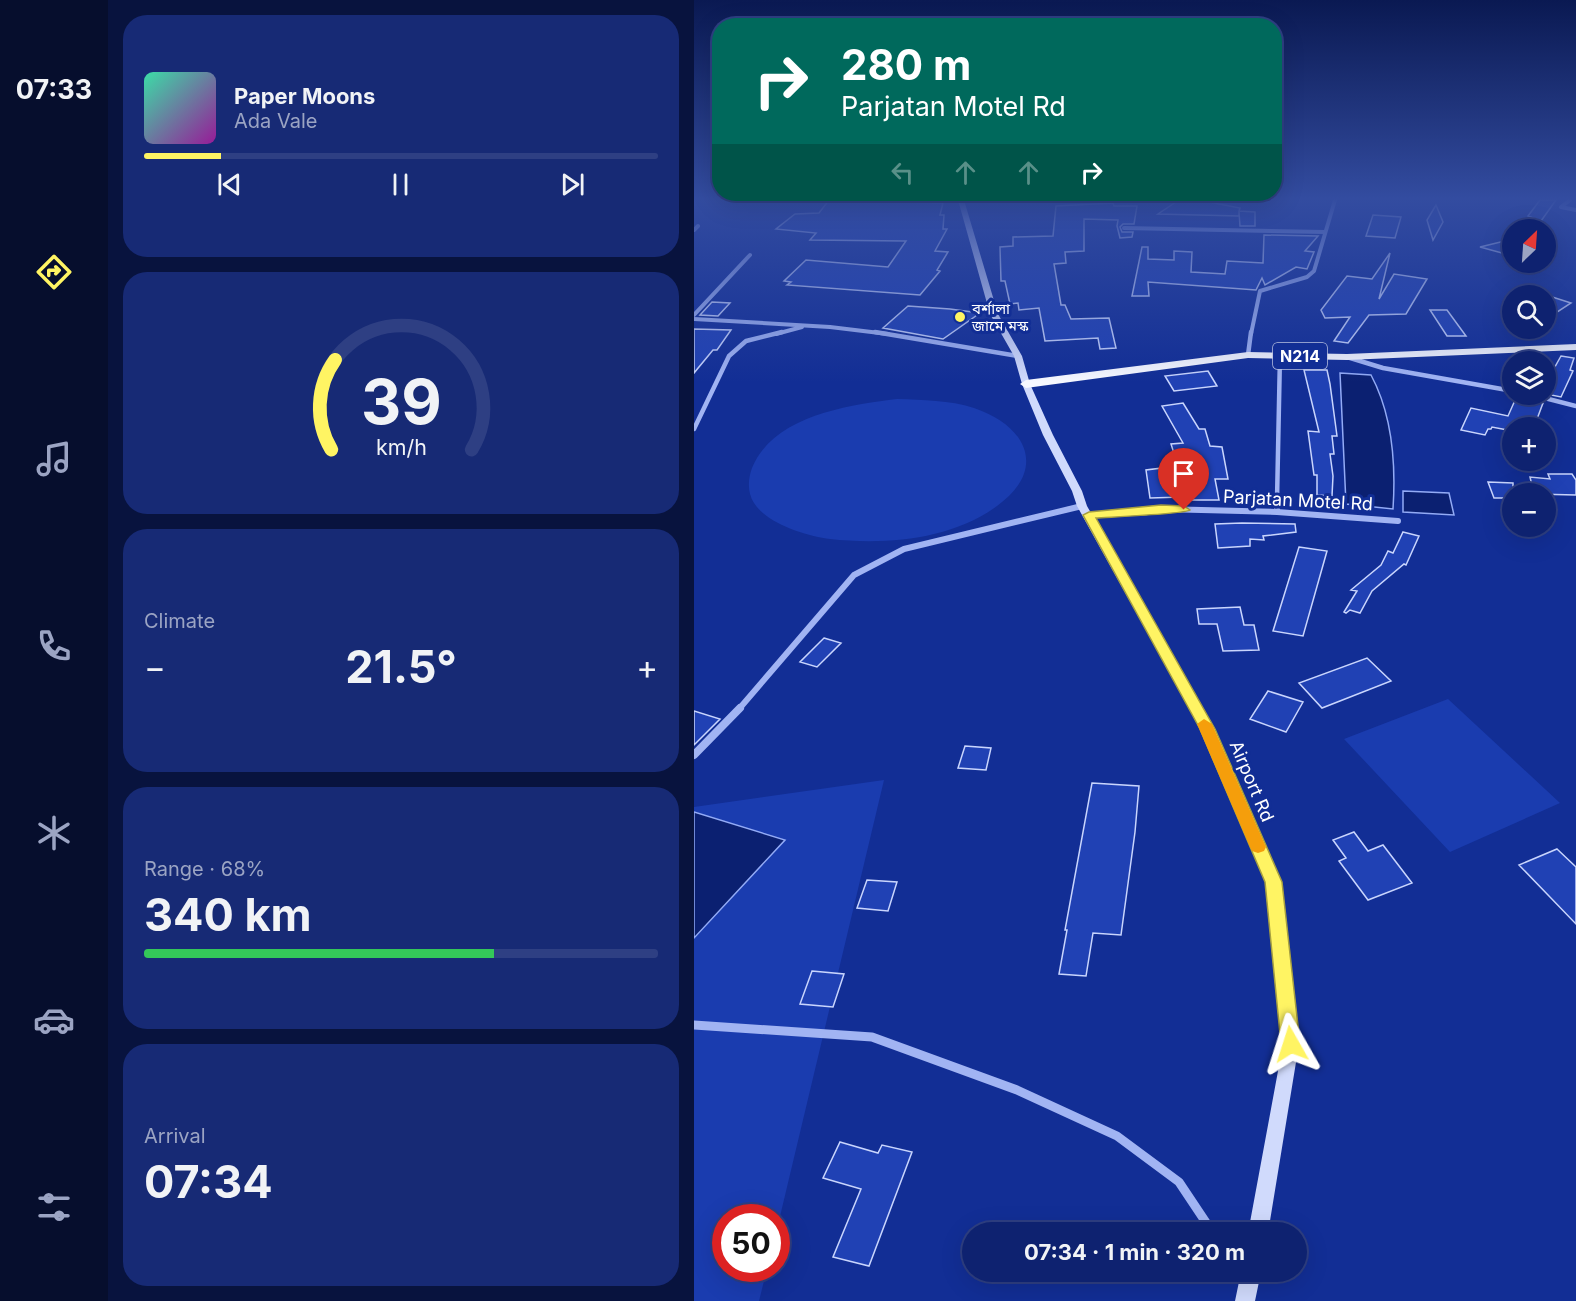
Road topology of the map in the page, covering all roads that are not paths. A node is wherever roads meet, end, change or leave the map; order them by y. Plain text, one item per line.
1 (745, 261) edge
2 (979, 261) edge
3 (1317, 261) edge
4 (694, 317) edge
5 (808, 326) junction
6 (1576, 347) edge
7 (1248, 355) junction
8 (1280, 355) junction
9 (1018, 356) junction
10 (1346, 357) junction
11 (1026, 384) junction
12 (1502, 389) edge
13 (1556, 401) edge
14 (1576, 406) edge
15 (694, 429) edge
16 (1085, 510) junction
17 (1277, 512) junction
18 (1399, 520) dead end
19 (694, 755) edge
20 (694, 1024) edge
21 (1206, 1222) edge
22 (1260, 1222) edge

1 - 4 street
2 - 9 main road, Airport Rd
3 - 7 street
4 - 5 street
5 - 9 street
5 - 15 street
6 - 10 highway, N214
7 - 8 highway, N214
7 - 11 highway, N214
8 - 10 highway, N214
8 - 17 street
9 - 11 main road, Airport Rd
10 - 12 street
11 - 16 main road, Airport Rd
13 - 14 street
16 - 17 street, Parjatan Motel Rd
16 - 19 street, Parjatan Motel Rd
16 - 22 main road, Airport Rd
17 - 18 street, Parjatan Motel Rd
20 - 21 street

